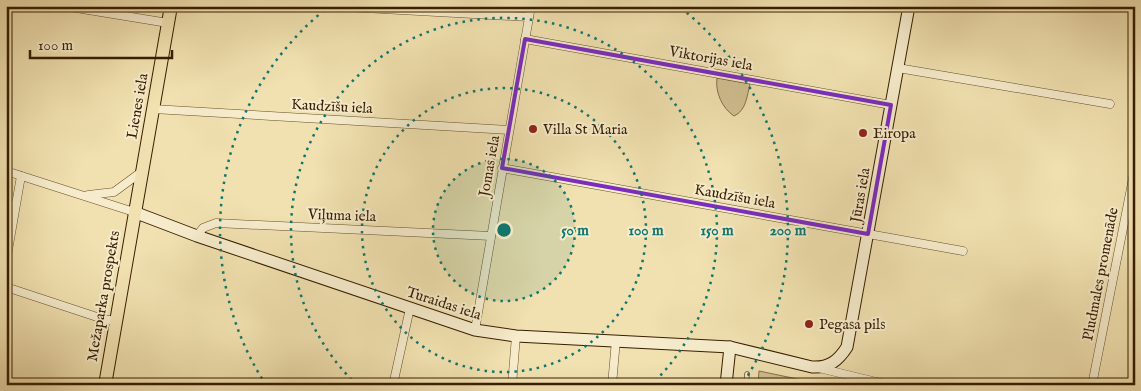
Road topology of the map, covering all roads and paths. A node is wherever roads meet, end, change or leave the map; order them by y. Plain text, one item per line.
1 (64, 6) edge
2 (171, 6) edge
3 (326, 6) edge
4 (531, 6) edge
5 (910, 6) edge
6 (529, 17) junction
7 (168, 23) junction
8 (525, 39) junction
9 (898, 68) junction
10 (1110, 104) dead end
11 (891, 105) junction
12 (153, 109) junction
13 (509, 130) junction
14 (502, 168) junction
15 (1135, 168) edge
16 (6, 171) edge
17 (141, 172) junction
18 (21, 176) junction
19 (84, 196) junction
20 (16, 202) junction
21 (6, 205) edge
22 (134, 212) junction
23 (868, 234) junction
24 (197, 236) junction
25 (491, 236) junction
26 (963, 251) dead end
27 (6, 262) edge
28 (6, 288) edge
29 (410, 308) junction
30 (116, 321) junction
31 (474, 330) junction
32 (516, 336) junction
33 (616, 340) junction
34 (730, 347) junction
35 (812, 367) junction
36 (747, 374) dead end
37 (105, 385) edge
38 (393, 385) edge
39 (512, 385) edge
40 (612, 385) edge
41 (726, 385) edge
42 (746, 385) edge
43 (889, 385) edge
44 (1092, 385) edge

1 - 7 street
2 - 7 main road, Lienes iela
3 - 6 street
4 - 6 street, Jomas iela
5 - 9 street, Jūras iela
6 - 8 street, Jomas iela
7 - 12 main road, Lienes iela
8 - 11 street, Viktorijas iela
8 - 13 street, Jomas iela
9 - 10 street
9 - 11 street, Jūras iela
11 - 23 street, Jūras iela
12 - 13 street, Kaudzīšu iela
12 - 17 main road, Lienes iela
13 - 14 street, Jomas iela
14 - 23 street, Kaudzīšu iela
14 - 25 street, Jomas iela
15 - 44 street, Pludmales promenāde
16 - 18 street, Turaidas iela
17 - 19 street
17 - 22 main road, Lienes iela
18 - 19 street, Turaidas iela
18 - 20 street
19 - 22 street, Turaidas iela
20 - 21 lane
20 - 27 street
22 - 24 street, Turaidas iela
22 - 30 main road, Mežaparka prospekts
23 - 26 street, Kaudzīšu iela
23 - 35 street, Jūras iela
24 - 25 street, Viļuma iela
24 - 29 street, Turaidas iela
25 - 31 street, Jomas iela
28 - 30 street
29 - 31 street, Turaidas iela
29 - 38 street
30 - 37 main road, Mežaparka prospekts
31 - 32 street, Turaidas iela
32 - 33 street, Turaidas iela
32 - 39 street
33 - 34 street, Turaidas iela
33 - 40 street
34 - 35 street, Turaidas iela
34 - 41 street
35 - 43 street, Turaidas iela
36 - 42 lane

